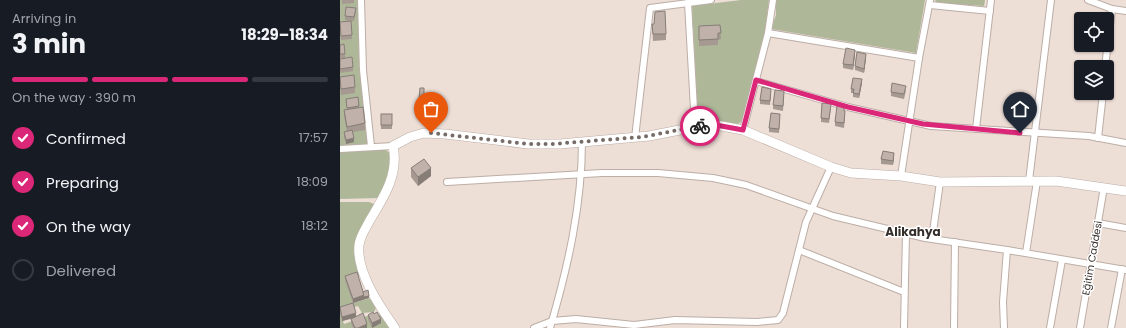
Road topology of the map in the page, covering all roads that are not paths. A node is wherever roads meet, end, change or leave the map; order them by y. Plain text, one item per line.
1 (361, 0) edge
2 (711, 0) edge
3 (773, 0) edge
4 (991, 0) edge
5 (1051, 0) edge
6 (1092, 1) edge
7 (930, 2) edge
8 (688, 3) junction
9 (1112, 9) junction
10 (990, 11) junction
11 (1126, 11) edge
12 (768, 33) junction
13 (919, 58) junction
14 (1107, 60) edge
15 (756, 80) junction
16 (1102, 100) edge
17 (910, 122) junction
18 (695, 127) junction
19 (976, 129) junction
20 (743, 130) junction
21 (1035, 134) junction
22 (635, 138) junction
23 (1098, 138) junction
24 (582, 141) junction
25 (1126, 143) edge
26 (371, 146) junction
27 (393, 146) junction
28 (340, 149) edge
29 (831, 167) junction
30 (582, 173) junction
31 (901, 176) junction
32 (1033, 181) junction
33 (447, 182) dead end
34 (940, 182) junction
35 (1104, 187) junction
36 (1126, 191) edge
37 (810, 208) junction
38 (1098, 223) junction
39 (1126, 228) edge
40 (906, 233) junction
41 (932, 239) junction
42 (955, 242) junction
43 (799, 250) junction
44 (1007, 250) junction
45 (1026, 253) junction
46 (1062, 260) junction
47 (1091, 264) junction
48 (1124, 270) edge
49 (904, 292) junction
50 (552, 321) junction
51 (723, 321) junction
52 (396, 328) edge
53 (534, 328) edge
54 (550, 328) edge
55 (720, 328) edge
56 (904, 328) edge
57 (954, 328) edge
58 (1004, 328) edge
59 (1050, 328) edge
60 (1080, 328) edge
61 (1112, 328) edge

1 - 26 street
2 - 8 street
3 - 12 street
4 - 10 street
5 - 21 street
6 - 9 street
7 - 10 street
7 - 13 street
8 - 18 street
8 - 22 street
9 - 11 street
9 - 14 street
10 - 19 street
12 - 13 street
12 - 15 street
13 - 17 street
15 - 17 street
15 - 20 street
16 - 23 street
17 - 19 street
17 - 31 street
18 - 20 street
18 - 22 street
19 - 21 street
20 - 29 street
21 - 23 street
21 - 32 street
22 - 24 street
23 - 25 street
24 - 27 street
24 - 30 street
26 - 27 street
26 - 28 street
27 - 52 street
29 - 31 street
29 - 37 street
30 - 33 street
30 - 37 street
30 - 50 street
31 - 34 street
32 - 34 street
32 - 35 street
32 - 45 street
34 - 41 street
35 - 36 street
35 - 38 street, Eğitim Caddesi
37 - 40 street
37 - 43 street
38 - 39 street
38 - 47 street, Eğitim Caddesi
40 - 41 street
40 - 49 street
41 - 42 street
42 - 44 street
42 - 57 street
43 - 49 street
43 - 51 street
44 - 45 street
44 - 58 street
45 - 46 street
46 - 47 street
46 - 59 street
47 - 48 street
47 - 60 street, Eğitim Caddesi
48 - 61 street
49 - 56 street
50 - 51 street
50 - 53 street
50 - 54 street
51 - 55 street

